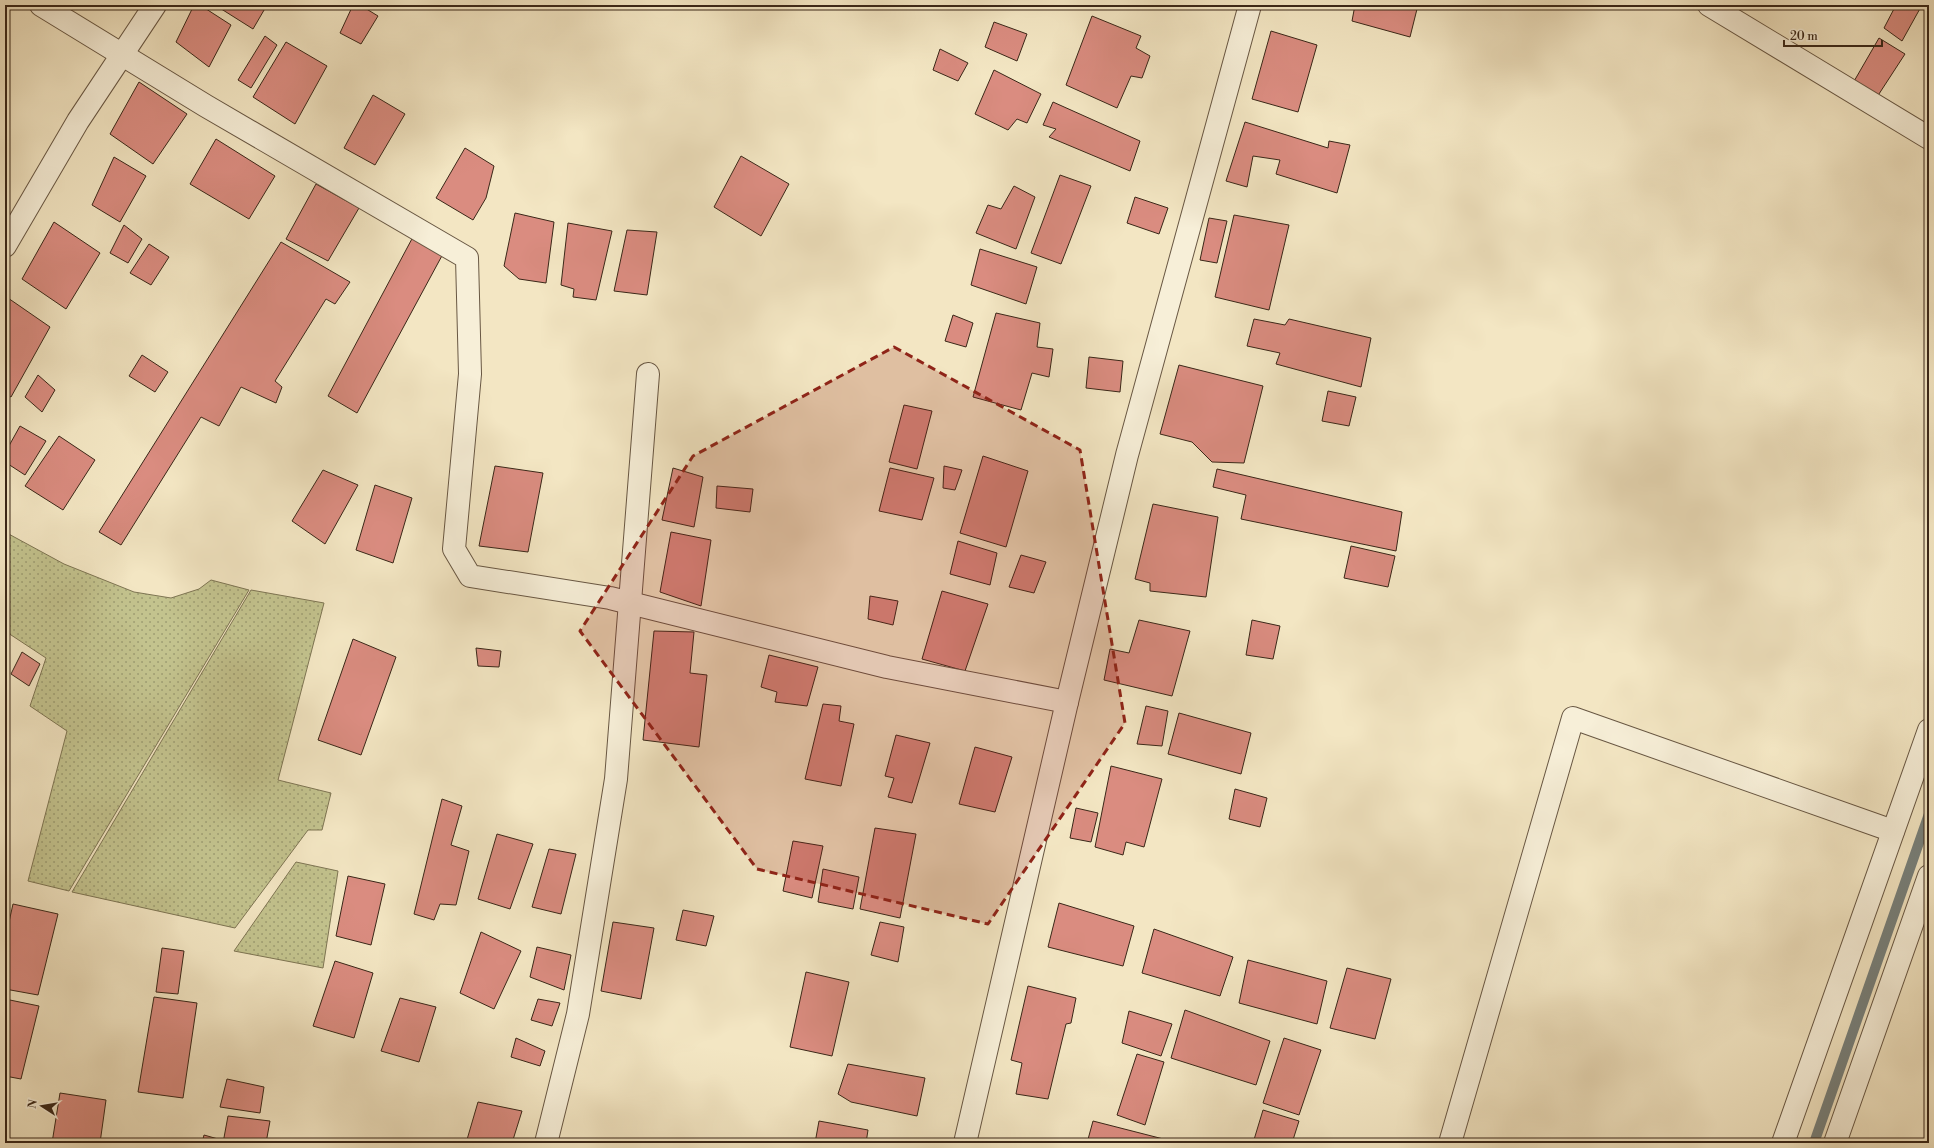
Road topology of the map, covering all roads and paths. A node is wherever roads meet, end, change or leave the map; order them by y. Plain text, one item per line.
1 (41, 5) edge
2 (155, 5) edge
3 (1250, 5) edge
4 (1709, 5) edge
5 (122, 55) junction
6 (1929, 138) edge
7 (5, 246) edge
8 (648, 374) dead end
9 (630, 603) junction
10 (1067, 702) junction
11 (1929, 730) edge
12 (1893, 831) junction
13 (1929, 876) edge
14 (546, 1143) edge
15 (965, 1143) edge
16 (1450, 1143) edge
17 (1783, 1143) edge
18 (1836, 1143) edge

1 - 5 street
2 - 5 street
3 - 10 street
4 - 6 street
5 - 7 street
5 - 9 street
8 - 9 street
9 - 10 street
9 - 14 street
10 - 15 street
11 - 12 street
12 - 16 street
12 - 17 street
13 - 18 street

